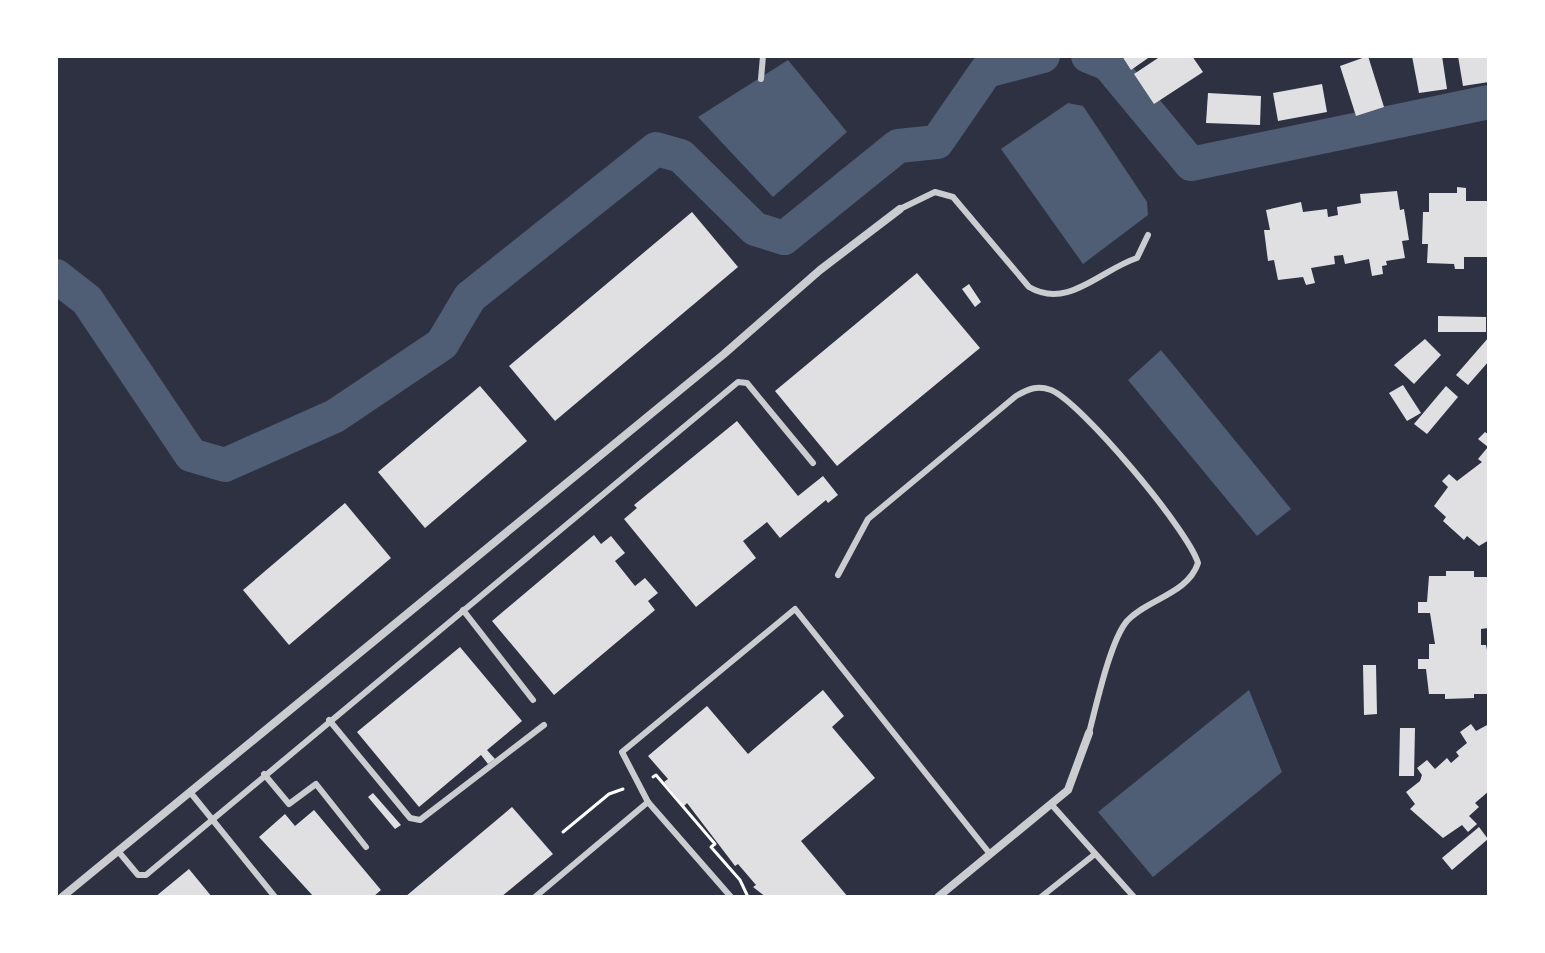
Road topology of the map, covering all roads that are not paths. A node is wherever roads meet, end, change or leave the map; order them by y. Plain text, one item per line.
1 (763, 56) edge
2 (761, 79) dead end
3 (900, 209) joint
4 (1148, 235) dead end
5 (813, 463) dead end
6 (838, 575) dead end
7 (463, 610) junction
8 (533, 700) dead end
9 (329, 720) junction
10 (544, 725) dead end
11 (1089, 733) joint
12 (264, 774) junction
13 (190, 792) junction
14 (648, 802) junction
15 (1051, 804) junction
16 (211, 818) junction
17 (366, 847) dead end
18 (118, 851) junction
19 (990, 854) junction
20 (1095, 854) junction
21 (1129, 895) edge
22 (62, 897) edge
23 (275, 897) edge
24 (535, 897) edge
25 (731, 897) edge
26 (938, 897) edge
27 (1041, 897) edge

1 - 2 lane
3 - 4 lane
3 - 13 street
5 - 7 lane
6 - 11 lane
7 - 8 lane
7 - 9 lane
9 - 10 lane
9 - 12 lane
11 - 15 street
12 - 16 lane
12 - 17 lane
13 - 16 lane
13 - 18 street
14 - 19 lane
14 - 24 lane
14 - 25 lane
15 - 19 street
15 - 20 lane
16 - 18 lane
16 - 23 lane
18 - 22 street
19 - 26 street
20 - 21 lane
20 - 27 lane

